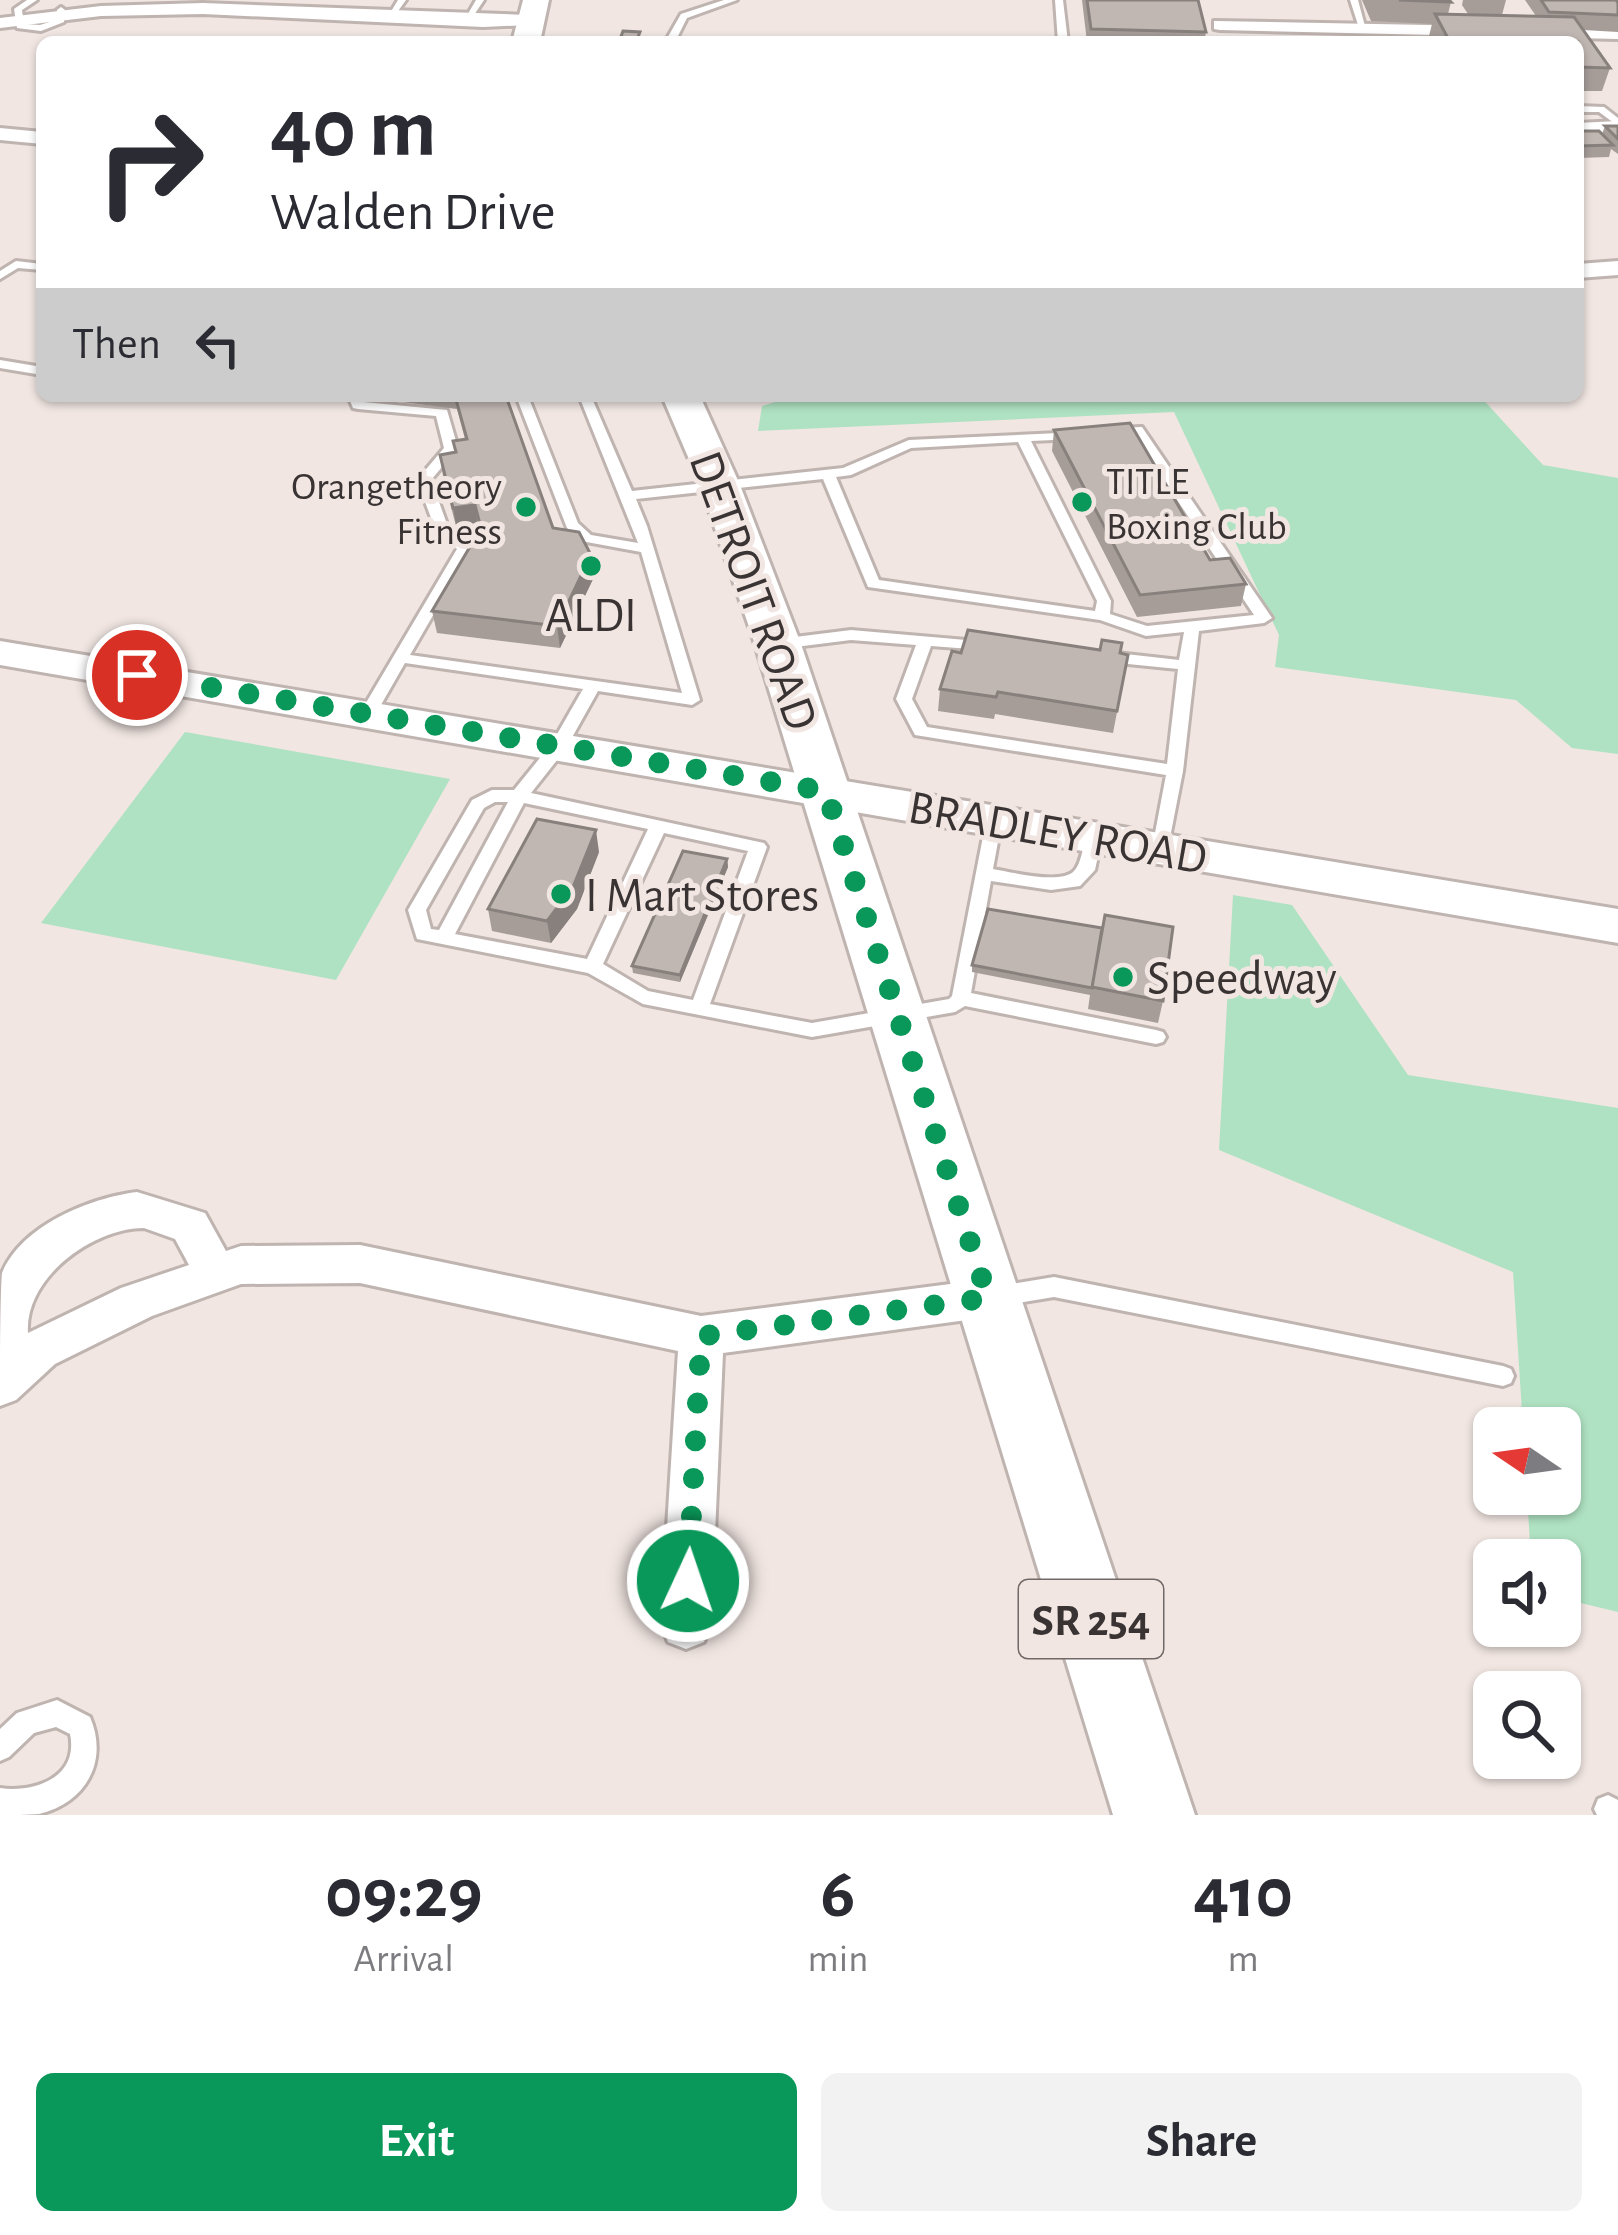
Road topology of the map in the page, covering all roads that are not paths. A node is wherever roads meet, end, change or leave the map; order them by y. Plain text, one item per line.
1 (33, 0) edge
2 (733, 0) edge
3 (1059, 0) edge
4 (1213, 0) edge
5 (1354, 0) edge
6 (86, 2) edge
7 (396, 8) edge
8 (1457, 11) edge
9 (471, 12) edge
10 (9, 21) edge
11 (530, 21) edge
12 (1363, 28) junction
13 (1469, 31) junction
14 (1223, 33) edge
15 (1618, 34) edge
16 (673, 36) edge
17 (1062, 36) edge
18 (1584, 109) edge
19 (1618, 125) edge
20 (1584, 128) edge
21 (0, 134) edge
22 (36, 137) edge
23 (36, 266) edge
24 (0, 276) edge
25 (0, 364) edge
26 (36, 370) edge
27 (357, 402) edge
28 (524, 402) edge
29 (588, 402) edge
30 (684, 402) edge
31 (1023, 439) junction
32 (828, 474) junction
33 (720, 485) junction
34 (628, 496) junction
35 (647, 549) junction
36 (1102, 616) junction
37 (1192, 627) junction
38 (925, 640) junction
39 (778, 644) junction
40 (996, 646) edge
41 (0, 652) edge
42 (1091, 656) edge
43 (400, 658) junction
44 (1186, 664) junction
45 (593, 685) junction
46 (368, 712) junction
47 (559, 746) junction
48 (1175, 771) junction
49 (826, 791) junction
50 (519, 796) junction
51 (994, 820) junction
52 (658, 827) junction
53 (1093, 837) junction
54 (1161, 849) junction
55 (984, 874) junction
56 (1618, 926) edge
57 (444, 938) junction
58 (593, 967) junction
59 (961, 998) junction
60 (699, 1009) junction
61 (897, 1017) junction
62 (1156, 1036) dead end
63 (216, 1274) junction
64 (988, 1298) junction
65 (701, 1336) junction
66 (1503, 1376) dead end
67 (10, 1377) edge
68 (686, 1624) dead end
69 (0, 1748) edge
70 (0, 1802) edge
71 (1154, 1815) edge

1 - 10 lane
2 - 16 lane
3 - 17 lane
4 - 14 street
5 - 12 lane
6 - 7 street
6 - 10 street
7 - 9 street
8 - 13 street
9 - 11 street
12 - 13 street
12 - 14 street
13 - 15 street
18 - 19 lane
19 - 20 street
21 - 22 street
23 - 24 lane
25 - 26 lane
27 - 43 lane
28 - 35 lane
29 - 34 lane
30 - 33 main road, DETROIT ROAD / SR 254
31 - 32 lane
31 - 36 lane
31 - 37 lane
32 - 33 lane
32 - 36 lane
33 - 34 lane
33 - 39 main road, DETROIT ROAD / SR 254
34 - 35 lane
35 - 45 lane
36 - 37 lane
37 - 44 lane
38 - 39 lane
38 - 40 lane
38 - 48 lane
39 - 49 main road, DETROIT ROAD / SR 254
41 - 46 street, BRADLEY ROAD
42 - 44 lane
43 - 45 lane
43 - 46 lane
44 - 48 lane
45 - 47 lane
46 - 47 street, BRADLEY ROAD
47 - 49 street, BRADLEY ROAD
47 - 50 lane
48 - 54 lane
49 - 51 street, BRADLEY ROAD
49 - 61 main road, DETROIT ROAD / SR 254
50 - 52 lane
50 - 57 lane
50 - 57 lane
51 - 53 street, BRADLEY ROAD
51 - 55 lane
52 - 58 lane
52 - 60 lane
53 - 54 street, BRADLEY ROAD
53 - 55 lane
54 - 56 street, BRADLEY ROAD
55 - 59 lane
57 - 58 lane
58 - 60 lane
59 - 61 lane
59 - 62 lane
60 - 61 lane
61 - 64 main road, DETROIT ROAD / SR 254
63 - 65 street
63 - 67 street
63 - 67 street
64 - 65 street
64 - 66 lane
64 - 71 main road, DETROIT ROAD / SR 254
65 - 68 street
69 - 70 lane

